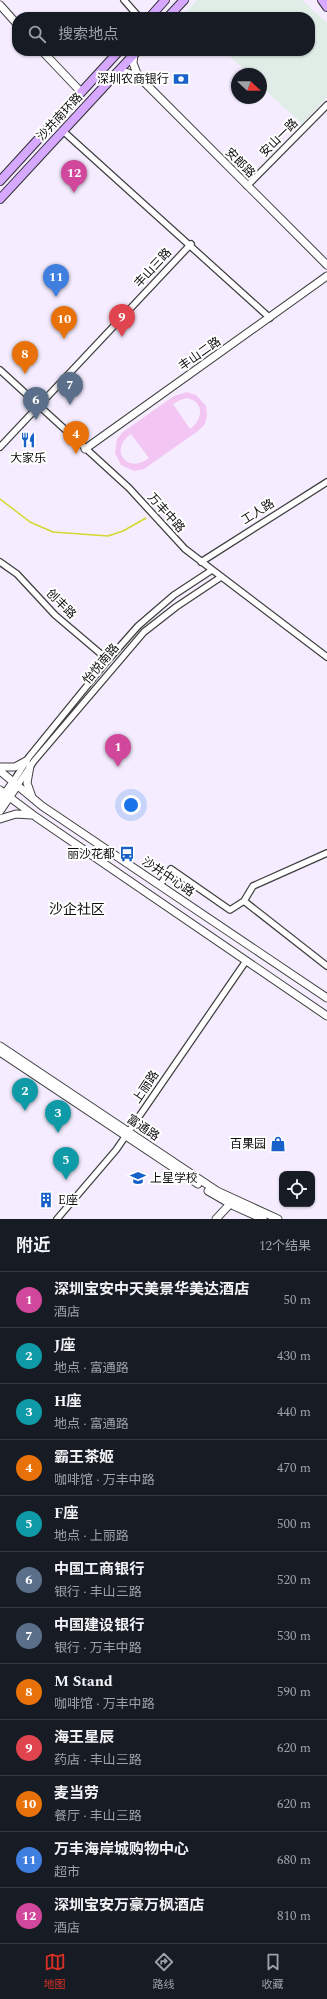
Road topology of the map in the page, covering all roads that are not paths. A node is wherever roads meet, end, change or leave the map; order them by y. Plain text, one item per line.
1 (4, 0) edge
2 (124, 0) edge
3 (165, 0) edge
4 (184, 0) edge
5 (322, 0) edge
6 (0, 4) edge
7 (327, 7) edge
8 (135, 12) edge
9 (154, 12) edge
10 (173, 12) edge
11 (12, 18) edge
12 (47, 56) edge
13 (114, 56) edge
14 (132, 56) edge
15 (134, 56) edge
16 (117, 72) junction
17 (138, 76) junction
18 (81, 92) junction
19 (327, 105) edge
20 (63, 131) junction
21 (0, 181) edge
22 (247, 186) junction
23 (0, 199) edge
24 (191, 244) junction
25 (327, 265) edge
26 (327, 276) edge
27 (270, 318) junction
28 (0, 370) edge
29 (39, 406) junction
30 (0, 447) edge
31 (85, 449) junction
32 (327, 482) edge
33 (0, 562) edge
34 (201, 562) junction
35 (212, 570) junction
36 (221, 577) junction
37 (327, 657) edge
38 (108, 660) junction
39 (28, 764) junction
40 (0, 767) edge
41 (0, 771) edge
42 (15, 784) junction
43 (5, 794) edge
44 (33, 799) junction
45 (0, 801) edge
46 (0, 811) edge
47 (36, 818) junction
48 (0, 819) edge
49 (327, 853) edge
50 (160, 885) junction
51 (244, 901) junction
52 (246, 961) junction
53 (327, 966) edge
54 (327, 998) edge
55 (327, 1016) edge
56 (0, 1046) edge
57 (0, 1052) edge
58 (127, 1134) junction
59 (230, 1204) junction
60 (57, 1219) edge
61 (216, 1219) edge
62 (263, 1219) edge
63 (278, 1219) edge

1 - 6 street
2 - 8 street
3 - 9 main road
4 - 10 main road
5 - 7 main road
6 - 11 street
12 - 18 street
13 - 18 main road, 沙井南环路
14 - 16 main road, 沙井南环路
15 - 17 street
16 - 17 street
16 - 20 main road, 沙井南环路
17 - 22 street, 安郎路
18 - 21 main road, 沙井南环路
19 - 22 street, 安山一路
20 - 23 main road, 沙井南环路
20 - 24 street
22 - 25 street, 安郎路
24 - 27 street
24 - 29 street, 丰山三路
26 - 27 street, 丰山二路
27 - 31 street, 丰山二路
28 - 29 street, 万丰中路
29 - 30 street, 丰山三路
29 - 31 street, 万丰中路
31 - 34 street, 万丰中路
32 - 34 street, 工人路
33 - 38 street, 创丰路
34 - 35 street, 万丰中路
35 - 36 street, 万丰中路
35 - 38 street, 怡悦南路
36 - 37 street, 万丰中路
36 - 39 street, 怡悦南路
38 - 39 street, 怡悦南路
39 - 40 street
39 - 42 street, 怡悦南路
39 - 44 street
41 - 42 street, 沙井中心路
42 - 43 street
42 - 44 street, 沙井中心路
43 - 45 street
43 - 46 street
43 - 47 street, 沙井中心路
44 - 50 street, 沙井中心路
47 - 48 street
47 - 52 street, 沙井中心路
49 - 51 street
50 - 51 street
50 - 54 street, 沙井中心路
51 - 53 street
52 - 55 street, 沙井中心路
52 - 58 street, 上丽路
56 - 58 street, 富通路
57 - 58 street, 富通路
58 - 59 street, 富通路
58 - 60 street, 上丽路
58 - 63 street, 富通路
59 - 61 street
59 - 62 street, 富通路

